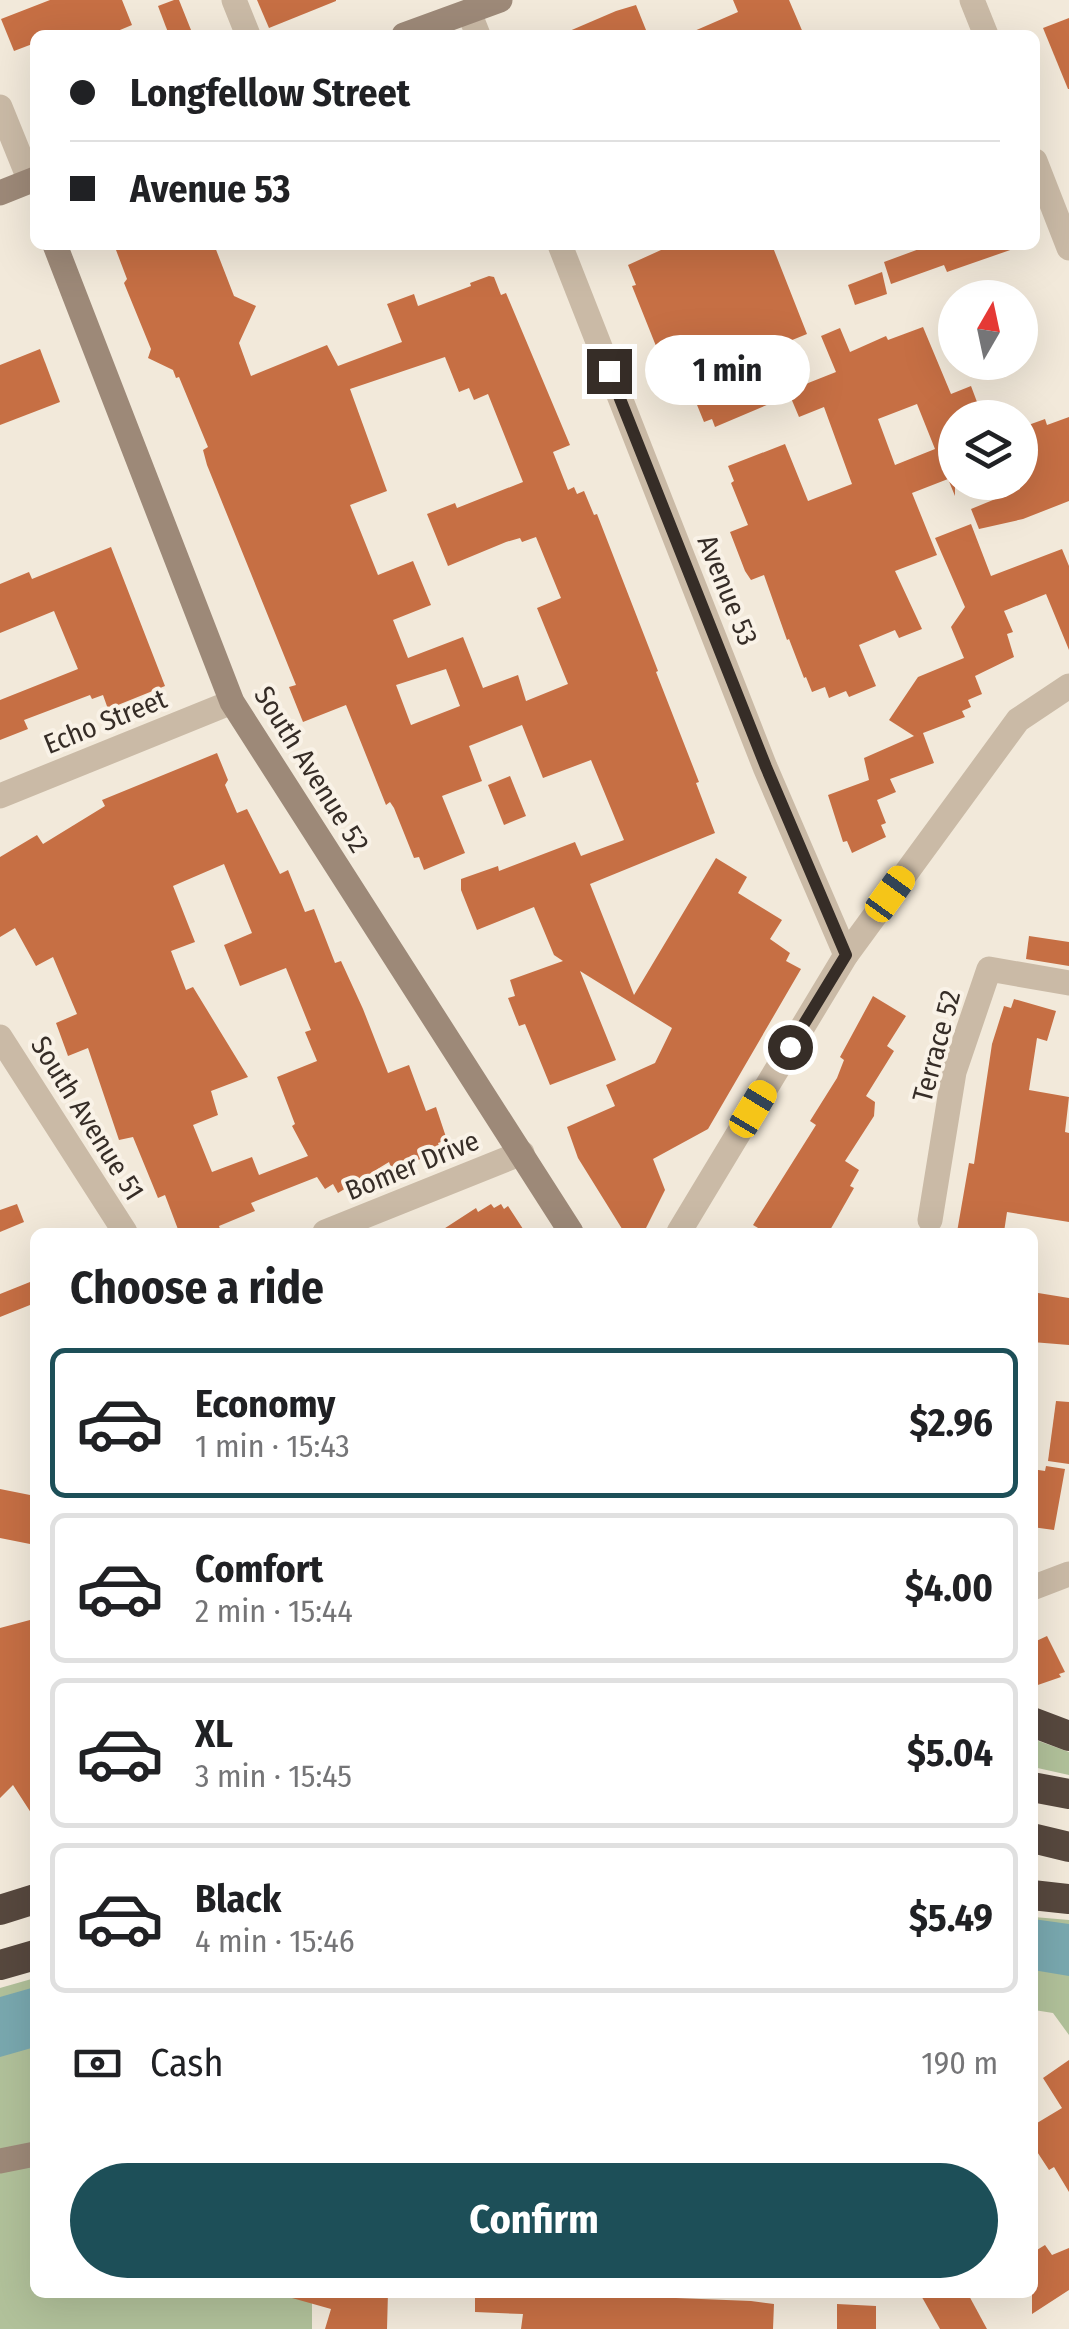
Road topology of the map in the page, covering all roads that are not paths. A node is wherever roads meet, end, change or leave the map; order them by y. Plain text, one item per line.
1 (234, 0) edge
2 (500, 0) edge
3 (972, 0) edge
4 (473, 24) edge
5 (246, 30) edge
6 (435, 30) edge
7 (984, 30) edge
8 (0, 107) edge
9 (1040, 174) edge
10 (30, 178) edge
11 (30, 186) edge
12 (0, 193) edge
13 (1069, 248) edge
14 (56, 250) edge
15 (562, 250) edge
16 (1069, 686) edge
17 (232, 702) junction
18 (0, 796) edge
19 (846, 955) junction
20 (1069, 982) edge
21 (0, 1036) edge
22 (522, 1154) junction
23 (930, 1220) dead end
24 (122, 1228) edge
25 (336, 1228) edge
26 (568, 1228) edge
27 (681, 1228) edge
28 (1069, 1574) edge
29 (1038, 1586) edge
30 (1038, 1724) edge
31 (1069, 1736) edge
32 (1038, 1787) edge
33 (1069, 1794) edge
34 (1038, 1839) edge
35 (1069, 1846) edge
36 (1038, 1895) edge
37 (1069, 1899) edge
38 (30, 1901) edge
39 (0, 1910) edge
40 (30, 1957) edge
41 (0, 1966) edge
42 (30, 2155) edge
43 (0, 2161) edge

1 - 5 street
2 - 4 street
3 - 7 street
4 - 6 street
8 - 10 street
9 - 13 street
11 - 12 street
14 - 17 street, South Avenue 52
15 - 19 street, Avenue 53
16 - 19 street
17 - 18 street, Echo Street
17 - 22 street, South Avenue 52
19 - 27 street
20 - 23 street, Terrace 52
21 - 24 street, South Avenue 51
22 - 25 street, Bomer Drive
22 - 26 street, South Avenue 52
28 - 29 street
30 - 31 highway
32 - 33 highway
34 - 35 highway
36 - 37 highway
38 - 39 highway
40 - 41 highway
42 - 43 street

